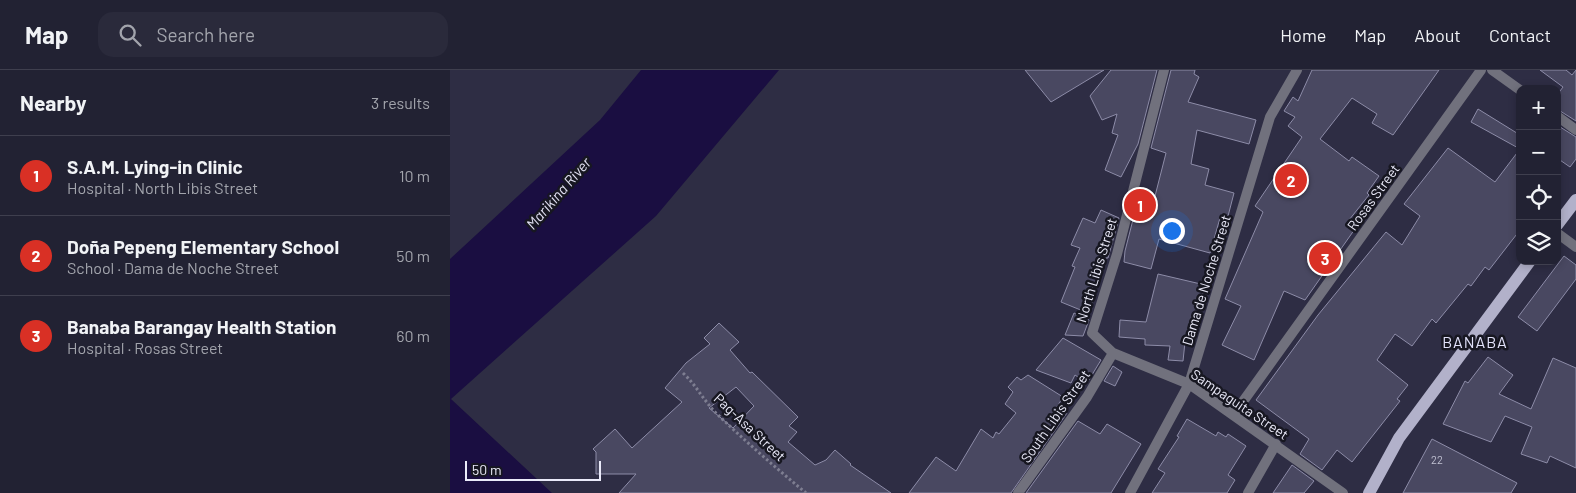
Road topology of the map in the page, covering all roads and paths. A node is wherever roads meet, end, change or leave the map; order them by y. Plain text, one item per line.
1 (1164, 70) edge
2 (1297, 70) edge
3 (1481, 70) edge
4 (1492, 70) edge
5 (1516, 87) edge
6 (1561, 119) edge
7 (1576, 130) edge
8 (1576, 200) edge
9 (1561, 220) edge
10 (1561, 236) edge
11 (1576, 247) edge
12 (1527, 265) edge
13 (1092, 333) joint
14 (1113, 353) junction
15 (683, 373) dead end
16 (1189, 384) junction
17 (1234, 414) junction
18 (1276, 444) junction
19 (806, 493) edge
20 (1018, 493) edge
21 (1130, 493) edge
22 (1248, 493) edge
23 (1343, 493) edge
24 (1369, 493) edge

1 - 13 street, North Libis Street
2 - 16 street, Dama de Noche Street
3 - 17 street, Rosas Street
4 - 5 street
6 - 7 street
8 - 9 main road
10 - 11 street
12 - 24 main road
13 - 14 street, Sampaguita Street
14 - 16 street, Sampaguita Street
14 - 20 street, South Libis Street
15 - 19 path, Pag-Asa Street
16 - 17 street, Sampaguita Street
16 - 21 street, Dama de Noche Street
17 - 18 street, Sampaguita Street
18 - 22 street
18 - 23 street, Sampaguita Street

